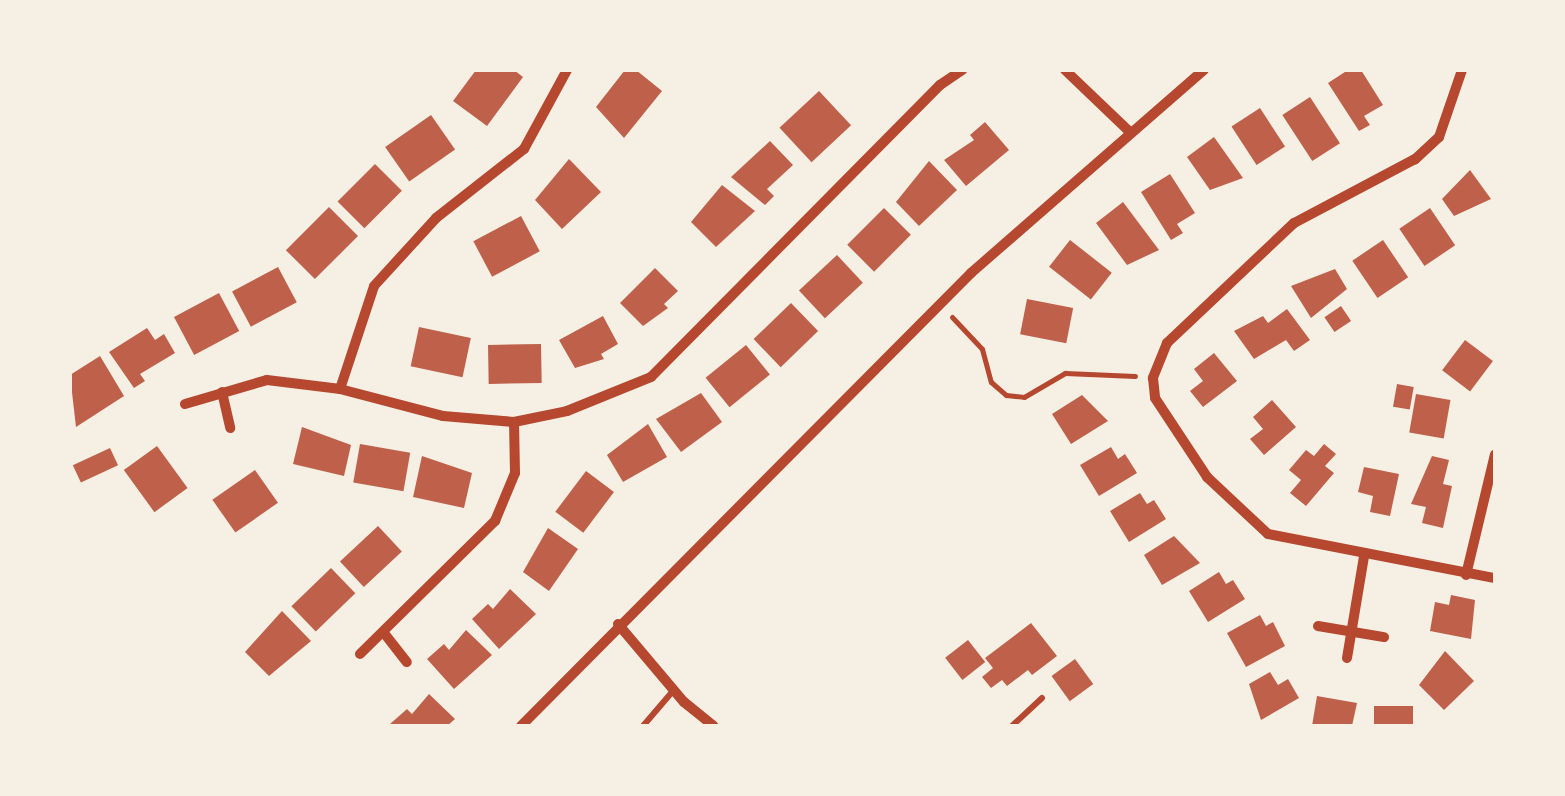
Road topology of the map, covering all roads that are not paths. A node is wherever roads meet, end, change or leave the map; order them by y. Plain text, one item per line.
1 (567, 70) edge
2 (962, 70) edge
3 (1065, 70) edge
4 (1204, 70) edge
5 (1462, 70) edge
6 (1131, 133) junction
7 (340, 389) junction
8 (222, 392) junction
9 (186, 404) dead end
10 (514, 422) junction
11 (230, 428) dead end
12 (1495, 454) edge
13 (1364, 556) junction
14 (1466, 574) junction
15 (1495, 578) edge
16 (618, 624) junction
17 (1318, 626) dead end
18 (1351, 632) junction
19 (384, 633) junction
20 (1384, 637) dead end
21 (360, 654) dead end
22 (1347, 658) dead end
23 (407, 662) dead end
24 (674, 690) junction
25 (1042, 698) dead end
26 (520, 726) edge
27 (642, 726) edge
28 (714, 726) edge
29 (1012, 726) edge

1 - 7 street
2 - 10 street
3 - 6 street
4 - 6 street
5 - 13 street
6 - 16 street
7 - 8 street
7 - 10 street
8 - 9 street
8 - 11 street
10 - 19 street
12 - 14 street
13 - 14 street
13 - 18 street
14 - 15 street
16 - 24 street
16 - 26 street
17 - 18 street
18 - 20 street
18 - 22 street
19 - 21 street
19 - 23 street
24 - 27 lane
24 - 28 street
25 - 29 lane

